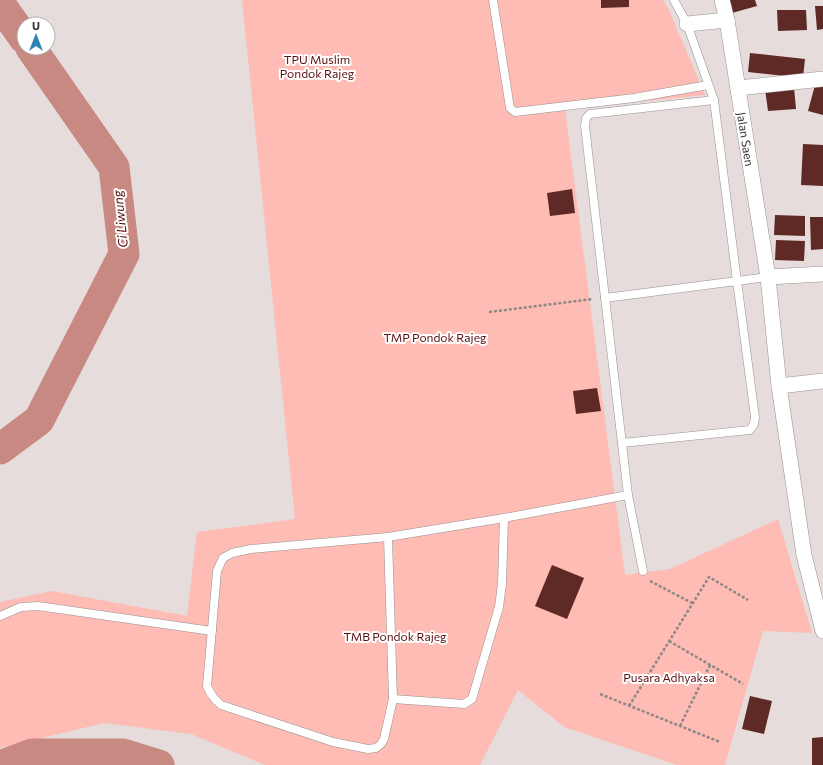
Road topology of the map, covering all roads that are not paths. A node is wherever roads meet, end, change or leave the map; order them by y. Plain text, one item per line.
1 (493, 0) edge
2 (674, 0) edge
3 (722, 0) edge
4 (724, 20) junction
5 (689, 24) junction
6 (823, 79) edge
7 (708, 85) junction
8 (738, 88) junction
9 (714, 100) junction
10 (823, 274) edge
11 (768, 278) junction
12 (737, 281) junction
13 (605, 298) junction
14 (823, 381) edge
15 (779, 386) junction
16 (622, 443) junction
17 (628, 495) junction
18 (504, 518) junction
19 (388, 537) junction
20 (643, 571) road end
21 (0, 616) edge
22 (212, 631) junction
23 (823, 631) edge
24 (393, 700) junction

1 - 7 lane
2 - 5 lane
3 - 4 street, Jalan Saen
4 - 5 street
4 - 8 street, Jalan Saen
5 - 7 lane
6 - 8 street
7 - 9 lane
8 - 11 street, Jalan Saen
9 - 12 lane
9 - 13 lane
10 - 11 street
11 - 12 lane
11 - 15 street, Jalan Saen
12 - 13 lane
12 - 16 lane
13 - 16 lane
14 - 15 street
15 - 23 street, Jalan Saen
16 - 17 lane
17 - 18 lane
17 - 20 lane
18 - 19 lane
18 - 24 lane
19 - 22 lane
19 - 24 lane
21 - 22 lane
22 - 24 lane

